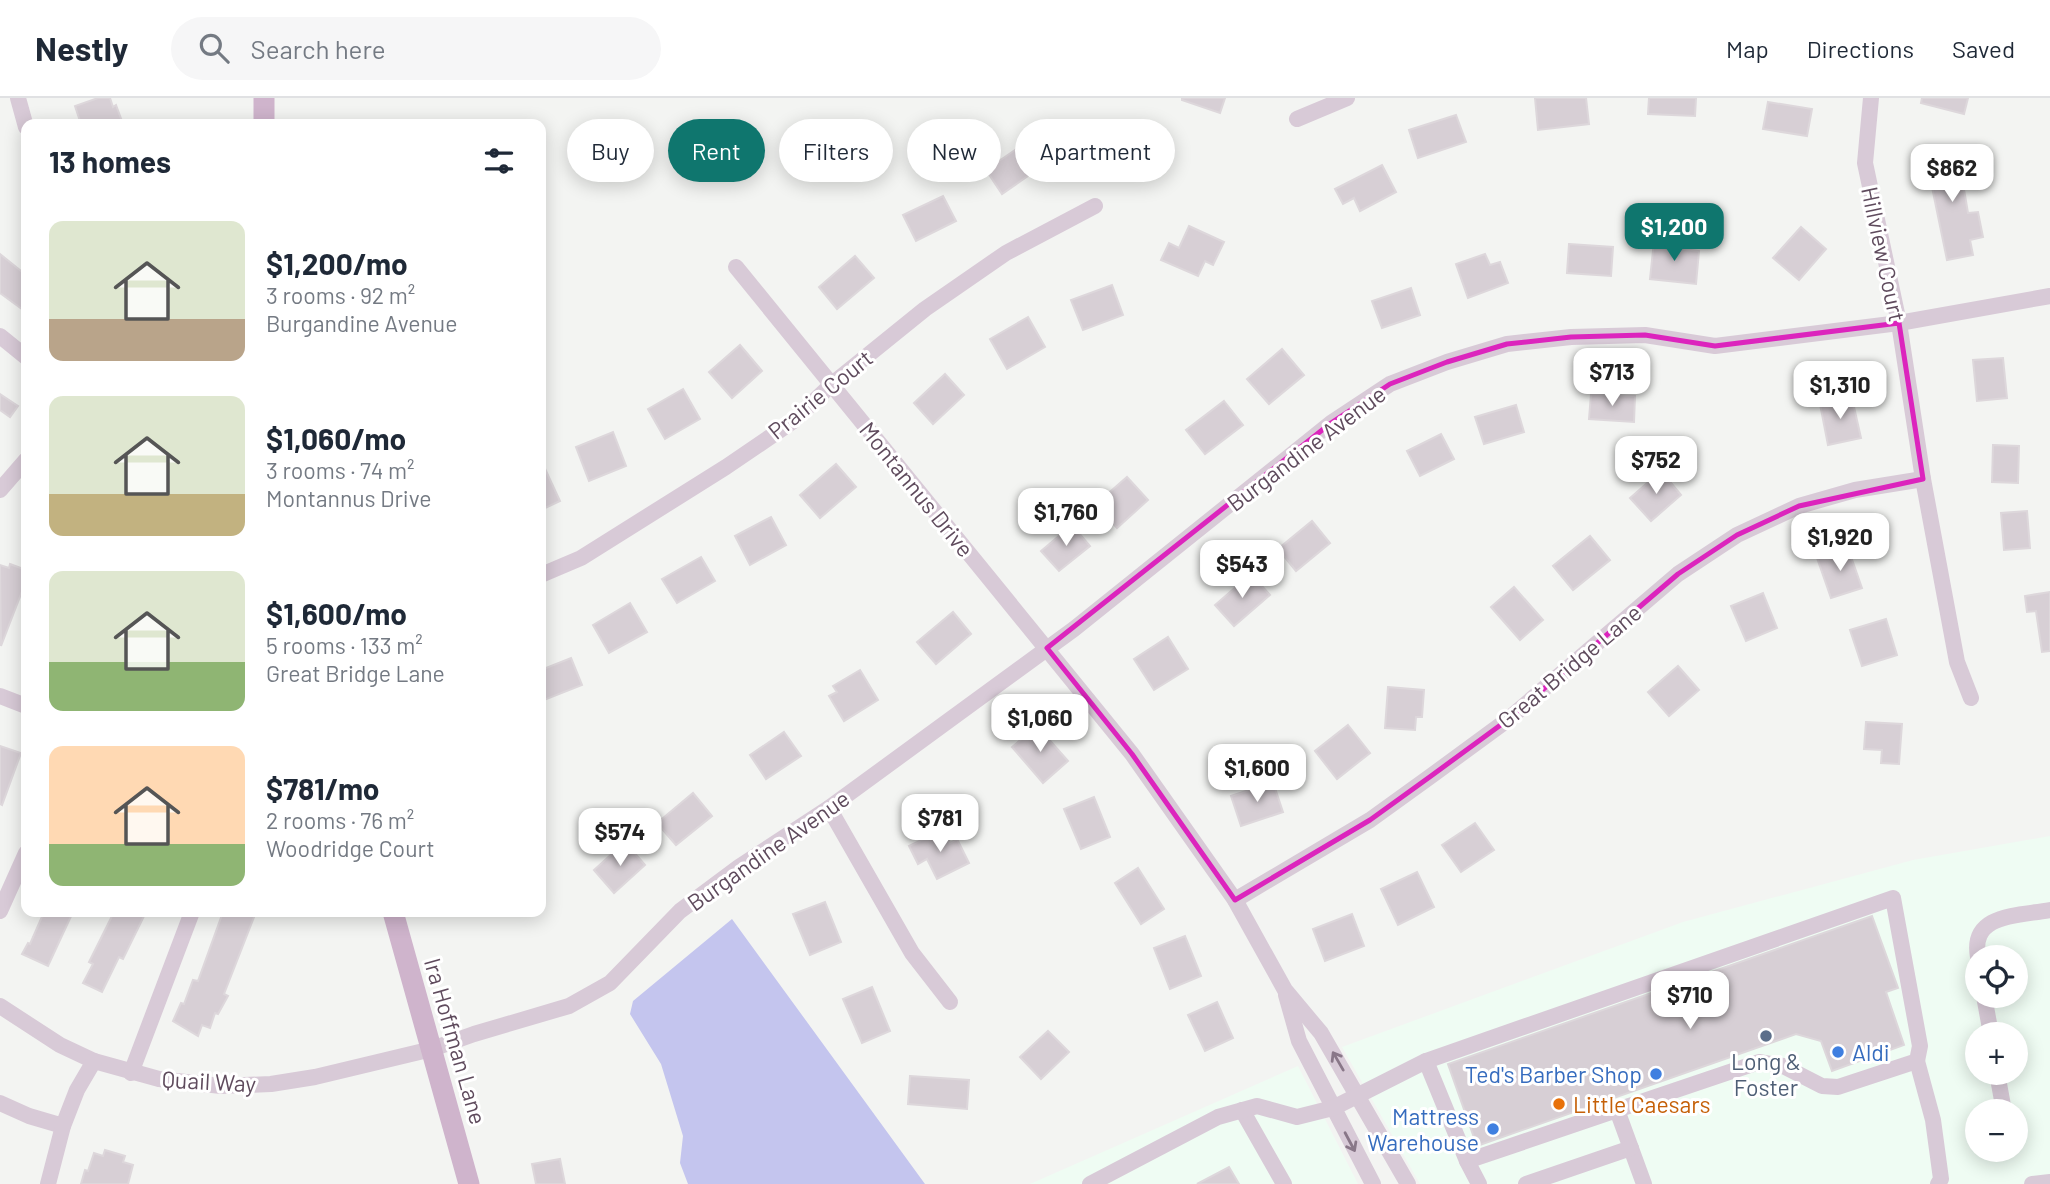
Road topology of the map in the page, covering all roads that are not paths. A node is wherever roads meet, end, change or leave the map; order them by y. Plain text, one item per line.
1 (18, 98) edge
2 (264, 98) edge
3 (1348, 98) edge
4 (1871, 98) edge
5 (24, 119) edge
6 (264, 119) edge
7 (1297, 120) dead end
8 (1095, 206) dead end
9 (736, 267) dead end
10 (2050, 296) edge
11 (1899, 323) junction
12 (0, 336) edge
13 (21, 353) edge
14 (831, 385) junction
15 (21, 466) edge
16 (1923, 479) junction
17 (0, 490) edge
18 (546, 573) edge
19 (1047, 648) junction
20 (0, 696) edge
21 (1971, 698) dead end
22 (21, 704) edge
23 (829, 808) junction
24 (21, 864) edge
25 (1235, 900) junction
26 (2050, 910) edge
27 (0, 911) edge
28 (190, 917) edge
29 (394, 917) edge
30 (1976, 945) edge
31 (1285, 990) junction
32 (950, 1002) dead end
33 (0, 1006) edge
34 (432, 1049) junction
35 (94, 1061) junction
36 (1426, 1061) junction
37 (1917, 1061) junction
38 (131, 1073) junction
39 (1359, 1096) junction
40 (0, 1103) edge
41 (1333, 1108) junction
42 (1617, 1110) junction
43 (1242, 1111) junction
44 (63, 1126) junction
45 (1631, 1148) junction
46 (1467, 1161) junction
47 (2050, 1182) edge
48 (48, 1184) edge
49 (469, 1184) edge
50 (1090, 1184) edge
51 (1284, 1184) edge
52 (1373, 1184) edge
53 (1408, 1184) edge
54 (1479, 1184) edge
55 (1526, 1184) edge
56 (1644, 1184) edge
57 (1938, 1184) edge
58 (2032, 1184) edge

1 - 5 street
2 - 6 main road
3 - 7 street
4 - 11 street, Hillview Court
8 - 14 street, Prairie Court
9 - 14 street, Montannus Drive
10 - 11 street, Burgandine Avenue
11 - 16 street, Hillview Court
11 - 19 street, Burgandine Avenue
12 - 13 street
14 - 18 street, Prairie Court
14 - 19 street, Montannus Drive
15 - 17 street
16 - 21 street, Hillview Court
16 - 25 street, Great Bridge Lane
19 - 23 street, Burgandine Avenue
19 - 25 street, Montannus Drive
20 - 22 street
23 - 32 street
23 - 34 street, Burgandine Avenue
24 - 27 street
25 - 31 street, Montannus Drive
26 - 30 street
28 - 38 street
29 - 34 main road, Ira Hoffman Lane
39 -> 31 street, Montannus Drive
31 - 41 street, Montannus Drive
33 - 35 street, Quail Way
34 - 38 street, Quail Way
34 - 49 main road, Ira Hoffman Lane
35 - 38 street, Quail Way
35 - 44 street
36 - 37 street
36 - 39 street
36 - 46 street
37 - 42 street
37 - 57 street
39 - 41 street
39 - 53 street, Montannus Drive
40 - 44 street
41 - 43 street
41 -> 52 street, Montannus Drive
42 - 45 street
42 - 46 street
43 - 50 street
43 - 51 street
44 - 48 street
45 - 55 street
45 - 56 street
46 - 54 street
47 - 58 street

